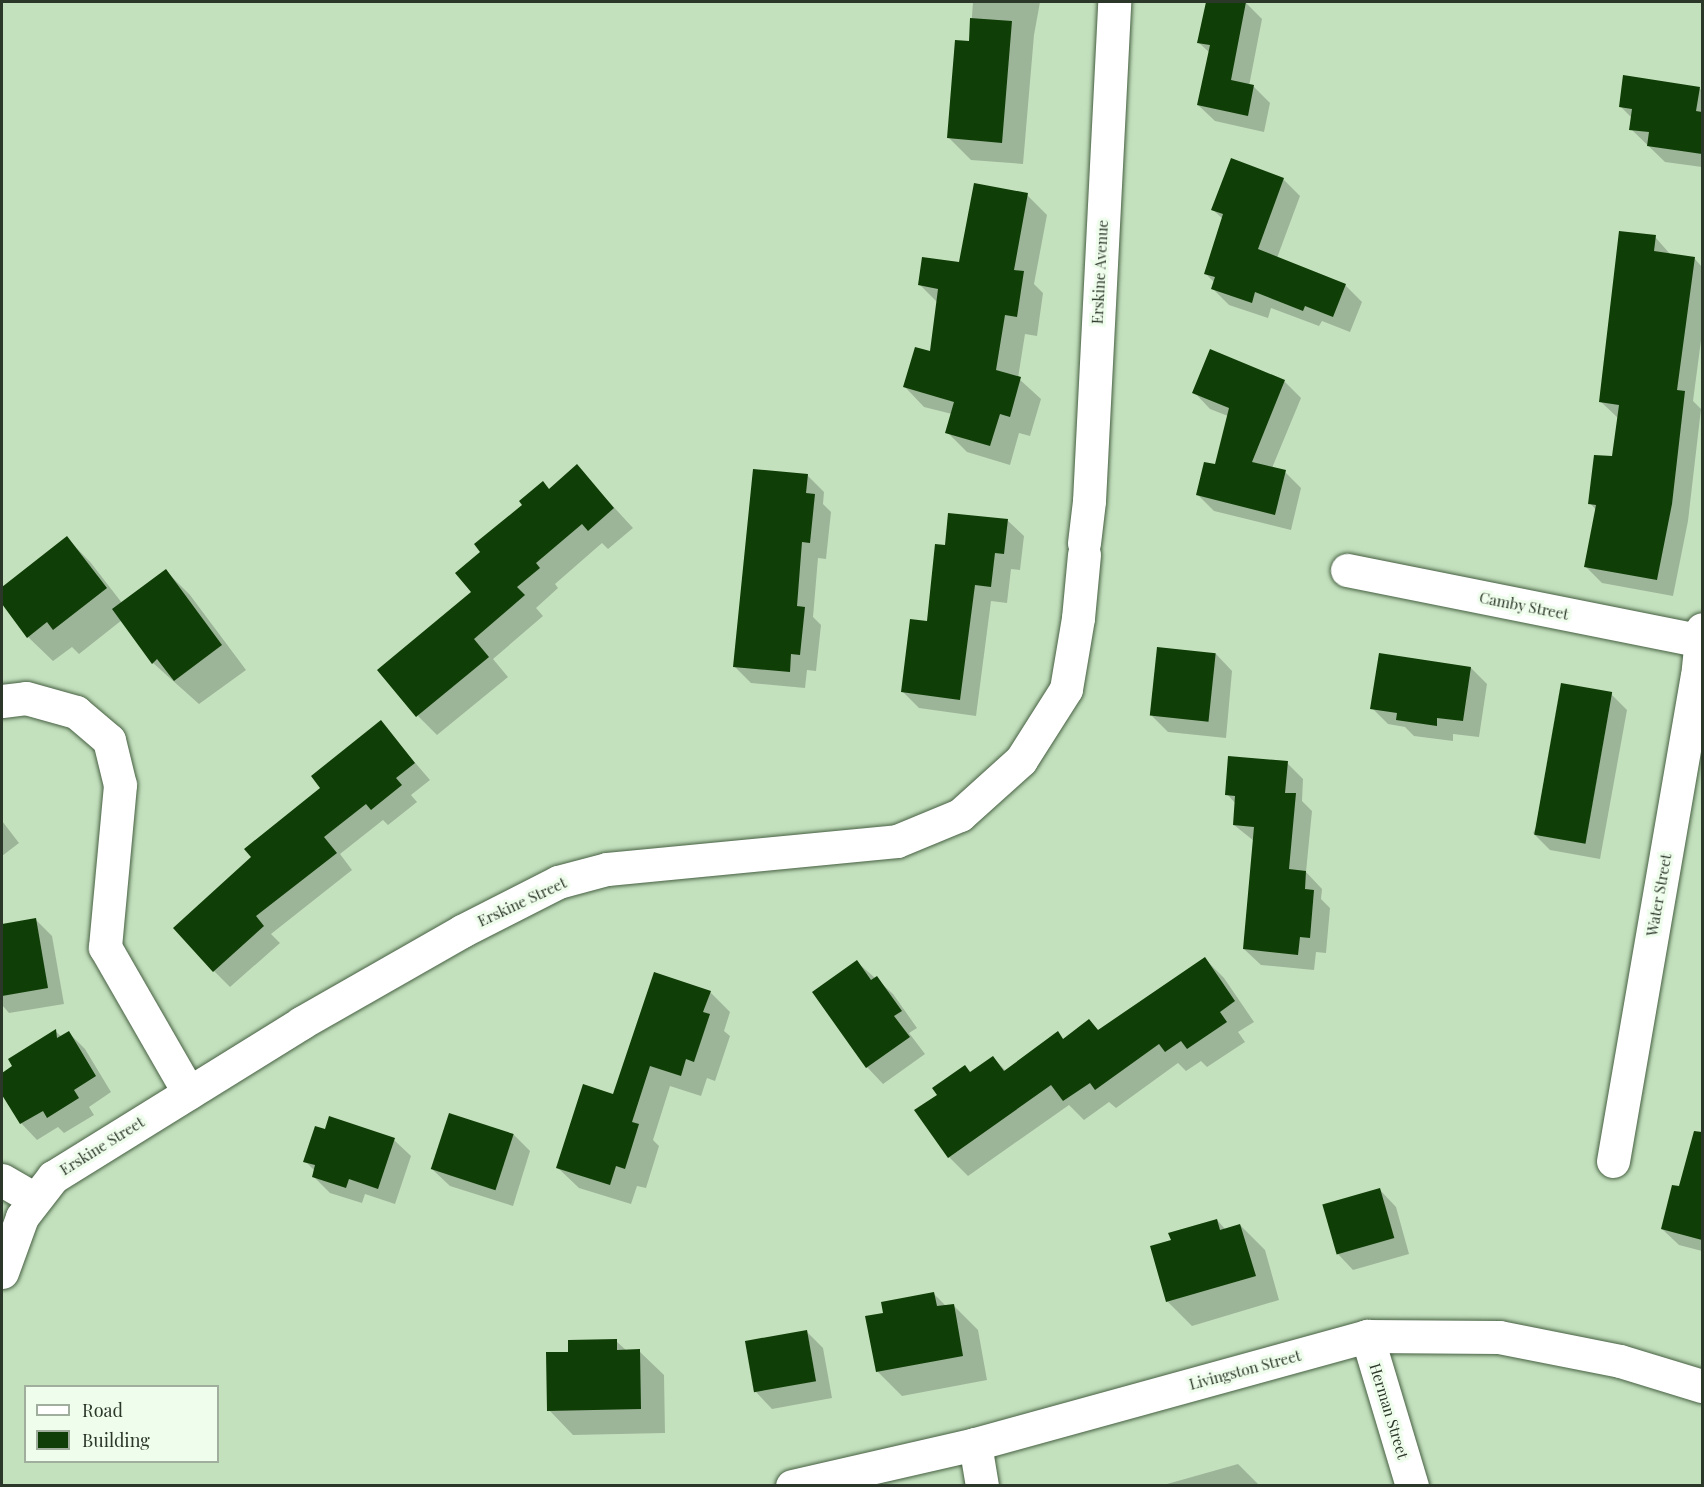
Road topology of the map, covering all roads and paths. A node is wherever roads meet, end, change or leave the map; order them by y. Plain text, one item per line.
1 (1114, 2) edge
2 (1347, 570) dead end
3 (1078, 618) joint
4 (1702, 635) edge
5 (1700, 677) edge
6 (2, 701) edge
7 (189, 1093) junction
8 (1613, 1161) dead end
9 (2, 1180) edge
10 (35, 1199) junction
11 (2, 1272) edge
12 (1367, 1336) junction
13 (1702, 1386) edge
14 (975, 1444) junction
15 (792, 1485) edge
16 (982, 1485) edge
17 (1412, 1485) edge

1 - 3 street, Erskine Avenue
2 - 4 street, Camby Street
3 - 7 street, Erskine Street
4 - 5 street, Water Street
5 - 8 street, Water Street
6 - 7 street
7 - 10 street, Erskine Street
9 - 10 street
10 - 11 street, Erskine Street
12 - 13 street, Livingston Street
12 - 14 street, Livingston Street
12 - 17 street, Herman Street
14 - 15 street, Livingston Street
14 - 16 street

